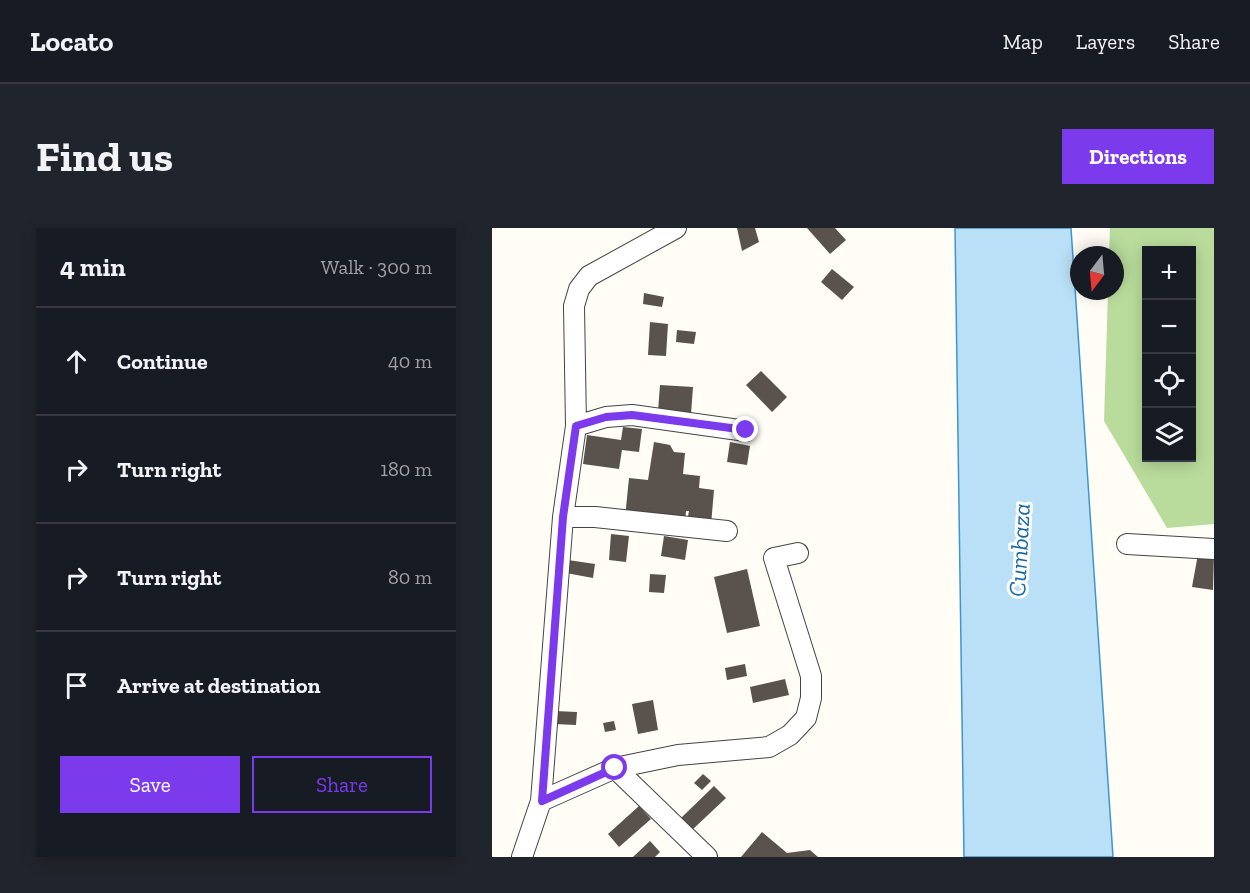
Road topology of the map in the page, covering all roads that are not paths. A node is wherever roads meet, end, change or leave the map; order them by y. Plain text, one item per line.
1 (676, 228) edge
2 (576, 426) junction
3 (746, 430) dead end
4 (563, 517) junction
5 (727, 531) dead end
6 (1127, 544) dead end
7 (1214, 549) edge
8 (798, 553) dead end
9 (615, 768) junction
10 (542, 801) junction
11 (522, 857) edge
12 (707, 857) edge

1 - 2 street
2 - 3 street
2 - 4 street
4 - 5 street
4 - 10 street
6 - 7 street
8 - 9 street
9 - 10 street
9 - 12 street
10 - 11 street

